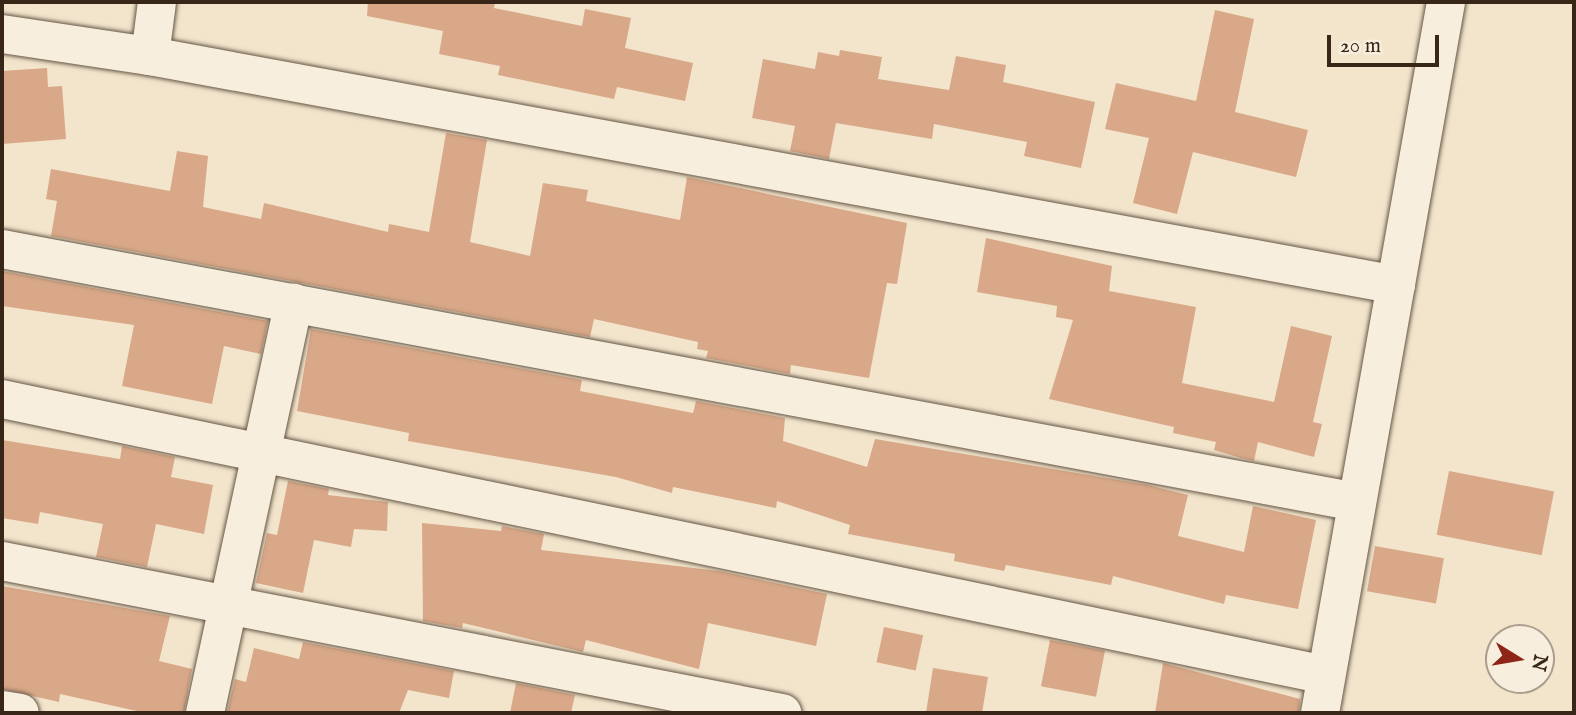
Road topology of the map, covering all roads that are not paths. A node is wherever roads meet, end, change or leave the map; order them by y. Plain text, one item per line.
1 (158, 2) edge
2 (1446, 2) edge
3 (2, 34) edge
4 (150, 56) junction
5 (2, 249) edge
6 (1396, 285) junction
7 (294, 303) junction
8 (2, 399) edge
9 (262, 451) junction
10 (1357, 502) junction
11 (2, 561) edge
12 (228, 604) junction
13 (1326, 675) junction
14 (2, 710) edge
15 (20, 713) edge
16 (205, 713) edge
17 (782, 713) edge
18 (1320, 713) edge

1 - 4 street
2 - 6 street
3 - 4 street
4 - 6 street
5 - 7 street
6 - 10 street
7 - 9 street
7 - 10 street
8 - 9 street
9 - 12 street
9 - 13 street
10 - 13 street
11 - 12 street
12 - 16 street
12 - 17 street
13 - 18 street
14 - 15 street

